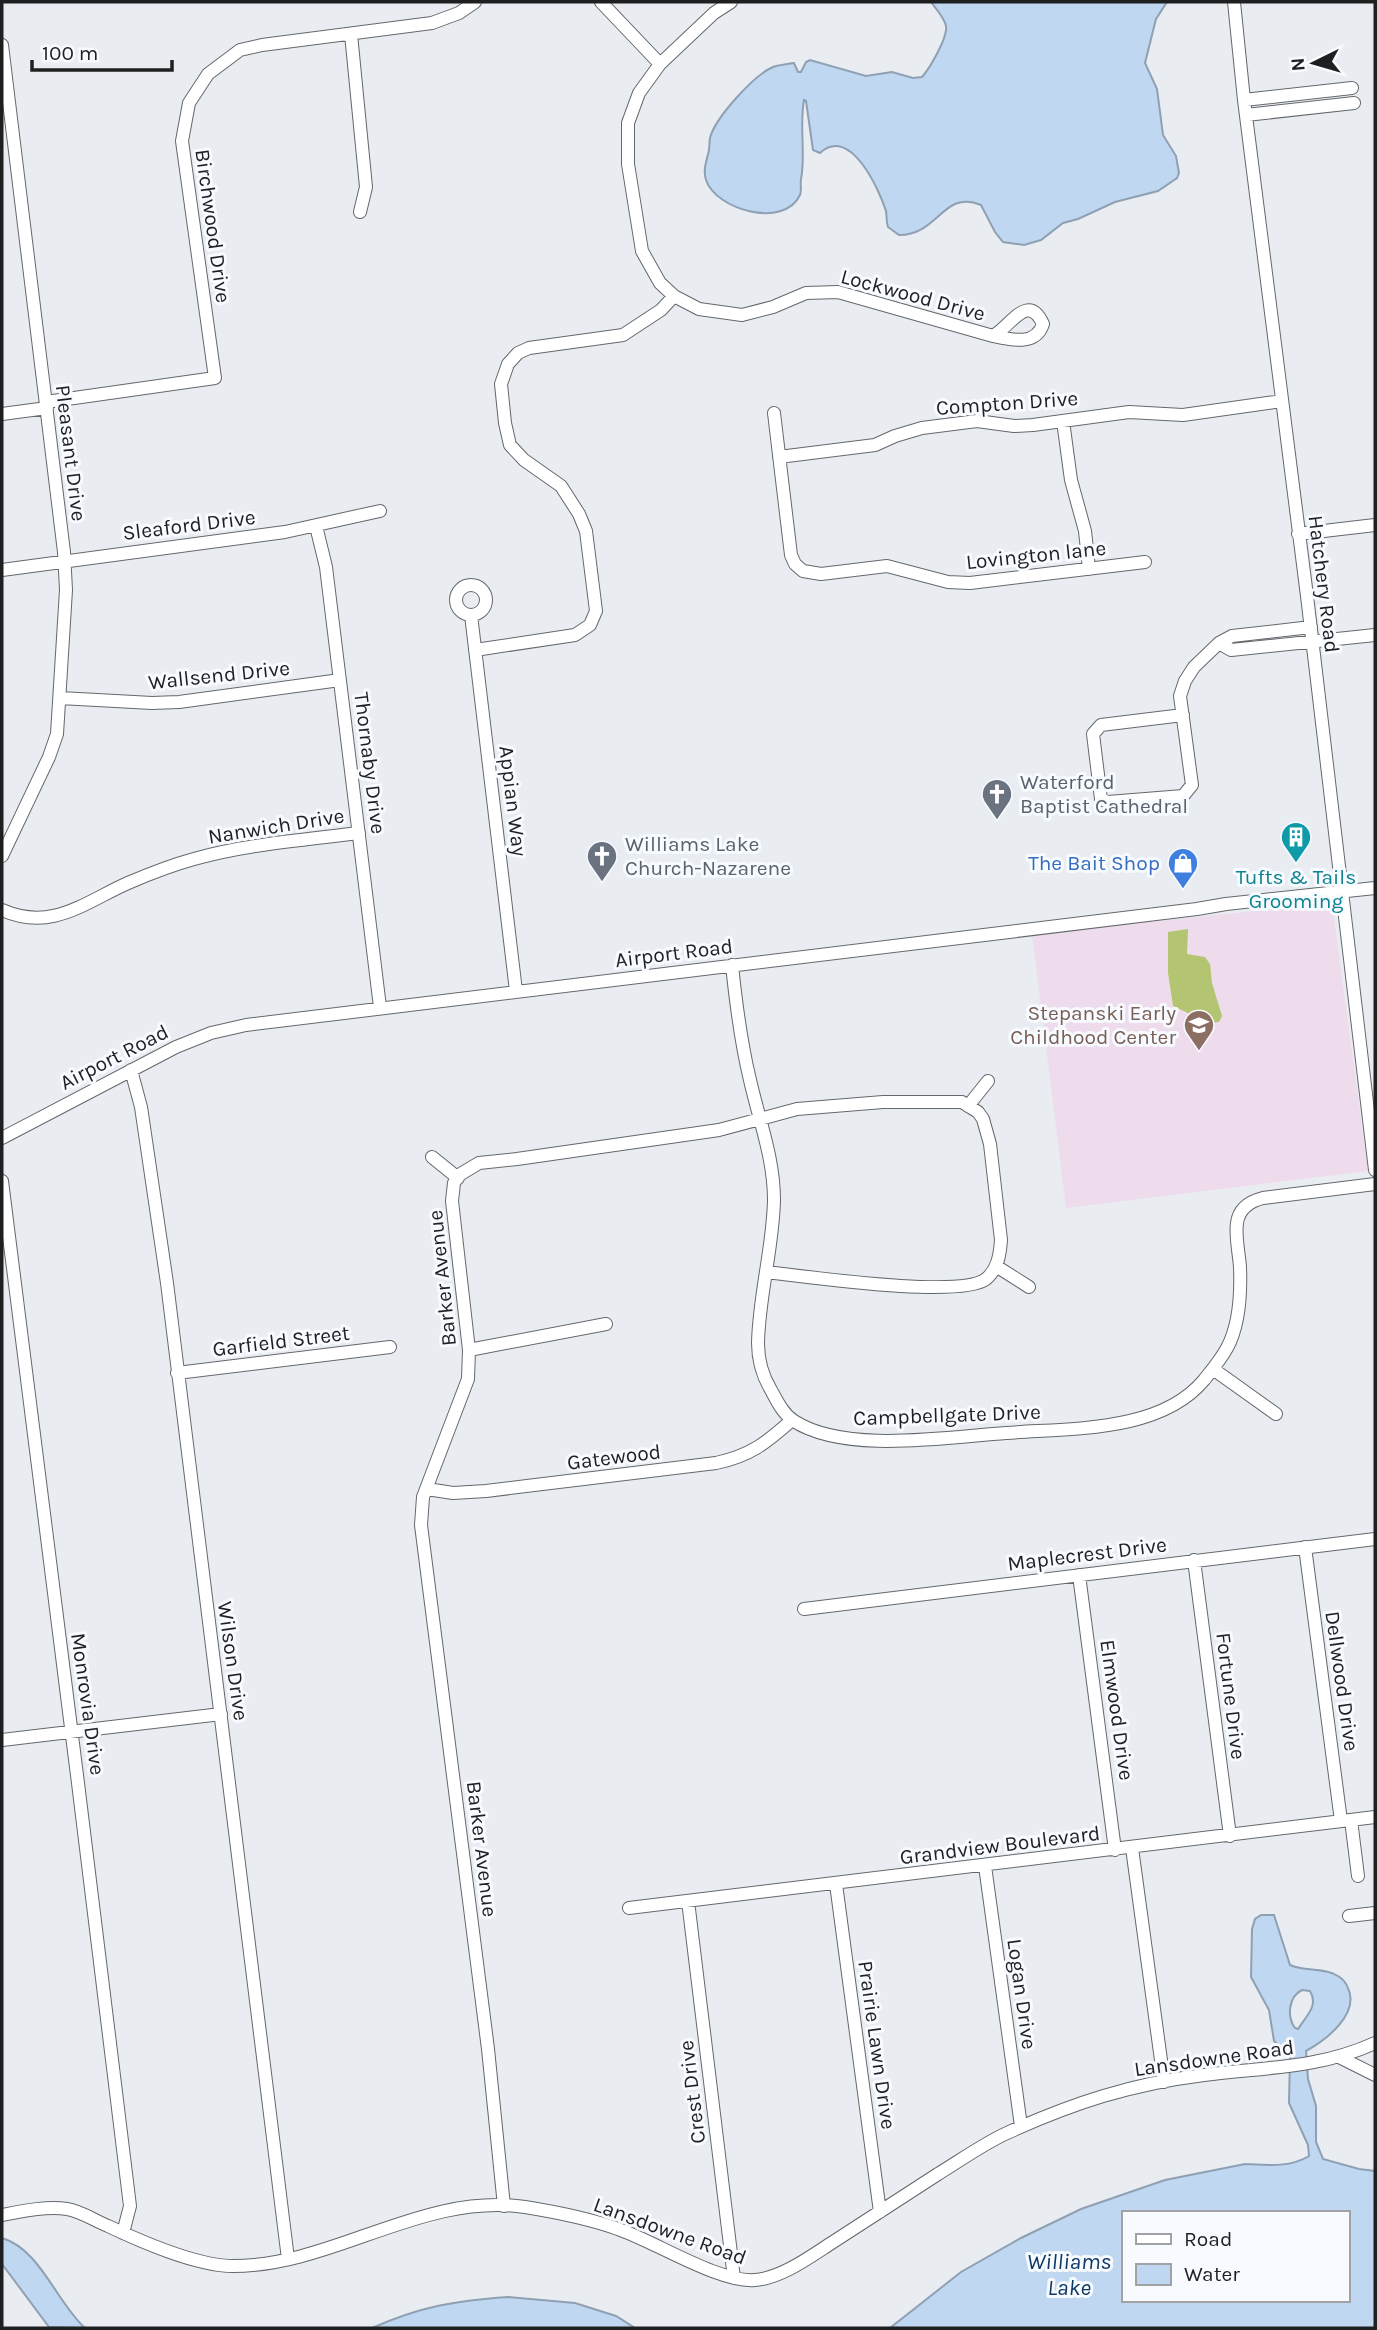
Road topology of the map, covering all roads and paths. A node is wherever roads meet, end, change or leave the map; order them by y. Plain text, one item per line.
1 (475, 2) edge
2 (601, 2) edge
3 (731, 2) edge
4 (1234, 2) edge
5 (351, 34) junction
6 (2, 44) edge
7 (660, 64) junction
8 (1352, 88) dead end
9 (1244, 100) junction
10 (1354, 103) dead end
11 (1246, 116) junction
12 (360, 212) dead end
13 (674, 296) junction
14 (993, 336) dead end
15 (1282, 401) junction
16 (46, 405) junction
17 (774, 413) dead end
18 (2, 414) edge
19 (1063, 421) junction
20 (779, 457) junction
21 (380, 511) dead end
22 (1375, 524) edge
23 (316, 526) junction
24 (1298, 534) junction
25 (65, 561) junction
26 (1145, 562) dead end
27 (1089, 569) junction
28 (2, 570) edge
29 (471, 615) dead end
30 (1311, 627) junction
31 (1375, 635) edge
32 (1313, 642) junction
33 (1219, 643) junction
34 (475, 650) junction
35 (340, 680) junction
36 (60, 698) junction
37 (1183, 715) junction
38 (359, 833) junction
39 (2, 856) edge
40 (1375, 888) edge
41 (1341, 892) junction
42 (2, 910) edge
43 (732, 965) junction
44 (516, 991) junction
45 (380, 1007) junction
46 (131, 1070) junction
47 (988, 1081) dead end
48 (968, 1106) junction
49 (761, 1120) junction
50 (2, 1138) edge
51 (432, 1157) dead end
52 (1375, 1170) edge
53 (458, 1178) junction
54 (2, 1181) edge
55 (1375, 1184) edge
56 (996, 1266) junction
57 (766, 1272) junction
58 (1030, 1287) dead end
59 (606, 1324) dead end
60 (390, 1347) dead end
61 (470, 1350) junction
62 (1213, 1369) junction
63 (177, 1373) junction
64 (1276, 1414) dead end
65 (792, 1420) junction
66 (427, 1489) junction
67 (1375, 1538) edge
68 (1305, 1547) junction
69 (1194, 1560) junction
70 (1079, 1575) junction
71 (804, 1609) dead end
72 (221, 1714) junction
73 (72, 1732) junction
74 (2, 1740) edge
75 (1375, 1817) edge
76 (1346, 1820) junction
77 (1230, 1836) junction
78 (1132, 1848) junction
79 (1115, 1850) junction
80 (985, 1866) junction
81 (1358, 1876) dead end
82 (836, 1884) junction
83 (688, 1901) junction
84 (629, 1909) dead end
85 (1375, 1913) edge
86 (1349, 1916) dead end
87 (1375, 2043) edge
88 (1339, 2057) junction
89 (1375, 2075) edge
90 (1164, 2082) junction
91 (1021, 2126) junction
92 (503, 2206) junction
93 (880, 2212) junction
94 (2, 2215) edge
95 (123, 2233) junction
96 (288, 2259) junction
97 (734, 2278) junction

1 - 5 street, Birchwood Drive
2 - 7 street
3 - 7 street, Lockwood Drive
4 - 9 street, Hatchery Road
5 - 12 street
5 - 16 street, Birchwood Drive
6 - 16 street, Pleasant Drive
7 - 13 street, Lockwood Drive
8 - 9 street
9 - 11 street, Hatchery Road
10 - 11 street
11 - 15 street, Hatchery Road
13 - 14 street, Lockwood Drive
13 - 34 street
15 - 19 street, Compton Drive
15 - 24 street, Hatchery Road
16 - 18 street
16 - 25 street, Pleasant Drive
17 - 20 street, Lovington lane
19 - 20 street, Compton Drive
19 - 27 street
20 - 27 street, Lovington lane
21 - 23 street, Sleaford Drive
22 - 24 street
23 - 25 street, Sleaford Drive
23 - 35 street, Thornaby Drive
24 - 30 street, Hatchery Road
25 - 28 street, Sleaford Drive
25 - 36 street, Pleasant Drive
26 - 27 street, Lovington lane
29 - 34 street, Appian Way
30 - 32 street, Hatchery Road
30 - 33 street
31 - 32 street
32 - 33 street
32 - 41 street, Hatchery Road
33 - 37 street
34 - 44 street, Appian Way
35 - 36 street, Wallsend Drive
35 - 38 street, Thornaby Drive
36 - 39 street, Pleasant Drive
37 - 37 street
38 - 42 street, Nanwich Drive
38 - 45 street, Thornaby Drive
40 - 41 street, Airport Road
41 - 43 street, Airport Road
41 - 52 street, Hatchery Road
43 - 44 street, Airport Road
43 - 49 street, Campbellgate Drive
44 - 45 street, Airport Road
45 - 46 street, Airport Road
46 - 50 street, Airport Road
46 - 63 street, Wilson Drive
47 - 48 street
48 - 49 street
48 - 56 street
49 - 53 street
49 - 57 street, Campbellgate Drive
51 - 53 street
53 - 61 street, Barker Avenue
54 - 73 street, Monrovia Drive
55 - 62 street, Campbellgate Drive
56 - 57 street
56 - 58 street
57 - 65 street, Campbellgate Drive
59 - 61 street
60 - 63 street, Garfield Street
61 - 66 street, Barker Avenue
62 - 64 street
62 - 65 street, Campbellgate Drive
63 - 72 street, Wilson Drive
65 - 66 street, Gatewood
66 - 92 street, Barker Avenue
67 - 68 street, Maplecrest Drive
68 - 69 street, Maplecrest Drive
68 - 76 street, Dellwood Drive
69 - 70 street, Maplecrest Drive
69 - 77 street, Fortune Drive
70 - 71 street, Maplecrest Drive
70 - 79 street, Elmwood Drive
72 - 73 street
72 - 96 street, Wilson Drive
73 - 74 street
73 - 95 street, Monrovia Drive
75 - 76 street, Grandview Boulevard
76 - 77 street, Grandview Boulevard
76 - 81 street, Dellwood Drive
77 - 78 street, Grandview Boulevard
78 - 79 street, Grandview Boulevard
78 - 90 street
79 - 80 street, Grandview Boulevard
80 - 82 street, Grandview Boulevard
80 - 91 street, Logan Drive
82 - 83 street, Grandview Boulevard
82 - 93 street, Prairie Lawn Drive
83 - 84 street, Grandview Boulevard
83 - 97 street, Crest Drive
85 - 86 street
87 - 88 street, Lansdowne Road
88 - 89 street
88 - 90 street, Lansdowne Road
90 - 91 street, Lansdowne Road
91 - 93 street, Lansdowne Road
92 - 96 street, Lansdowne Road
92 - 97 street, Lansdowne Road
93 - 97 street, Lansdowne Road
94 - 95 street, Lansdowne Road
95 - 96 street, Lansdowne Road

